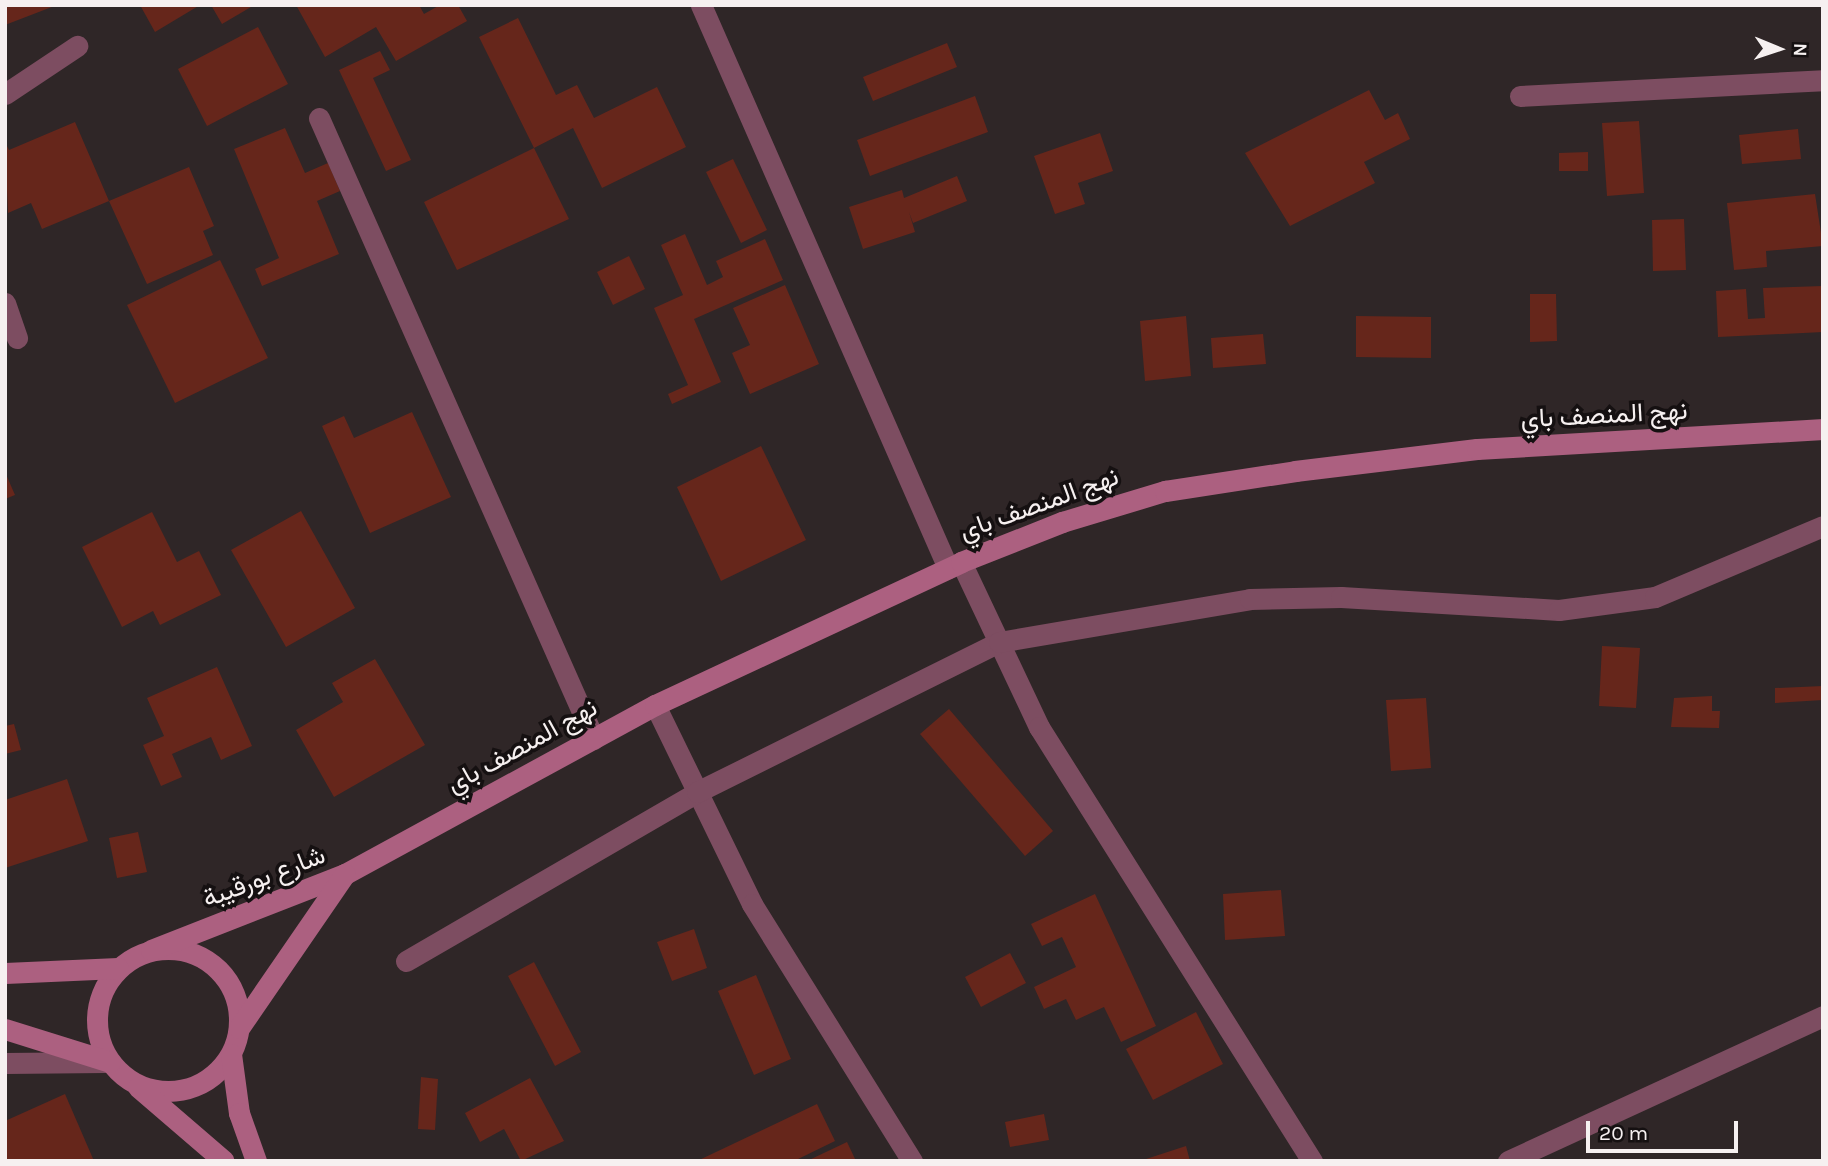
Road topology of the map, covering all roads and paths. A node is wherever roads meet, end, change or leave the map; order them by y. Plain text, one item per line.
1 (701, 5) edge
2 (77, 46) dead end
3 (1823, 80) edge
4 (5, 94) edge
5 (1520, 96) dead end
6 (319, 118) dead end
7 (5, 303) edge
8 (17, 338) dead end
9 (1823, 429) edge
10 (1823, 526) edge
11 (954, 565) junction
12 (999, 642) junction
13 (655, 705) junction
14 (594, 738) junction
15 (697, 792) junction
16 (345, 874) junction
17 (151, 950) junction
18 (405, 961) dead end
19 (118, 968) junction
20 (5, 973) edge
21 (1823, 1016) edge
22 (239, 1028) junction
23 (5, 1029) edge
24 (231, 1054) junction
25 (110, 1062) junction
26 (5, 1063) edge
27 (131, 1081) junction
28 (224, 1161) edge
29 (256, 1161) edge
30 (912, 1161) edge
31 (1312, 1161) edge
32 (1508, 1161) edge

1 - 11 street
2 - 4 street
3 - 5 street
6 - 14 street
7 - 8 street
9 - 11 main road, نهج المنصف باي
10 - 12 street
11 - 12 street
11 - 13 main road, نهج المنصف باي
12 - 15 street
12 - 31 street
13 - 14 main road, نهج المنصف باي
13 - 15 street
14 - 16 main road, نهج المنصف باي
15 - 18 street
15 - 30 street
16 - 17 main road, شارع بورقيبة
16 - 22 main road, شارع بورقيبة
17 - 19 main road
17 - 22 main road
19 - 20 main road
19 - 25 main road
21 - 32 street
22 - 24 main road
23 - 25 main road
24 - 27 main road
24 - 29 main road
25 - 26 street
25 - 27 main road
27 - 28 main road

